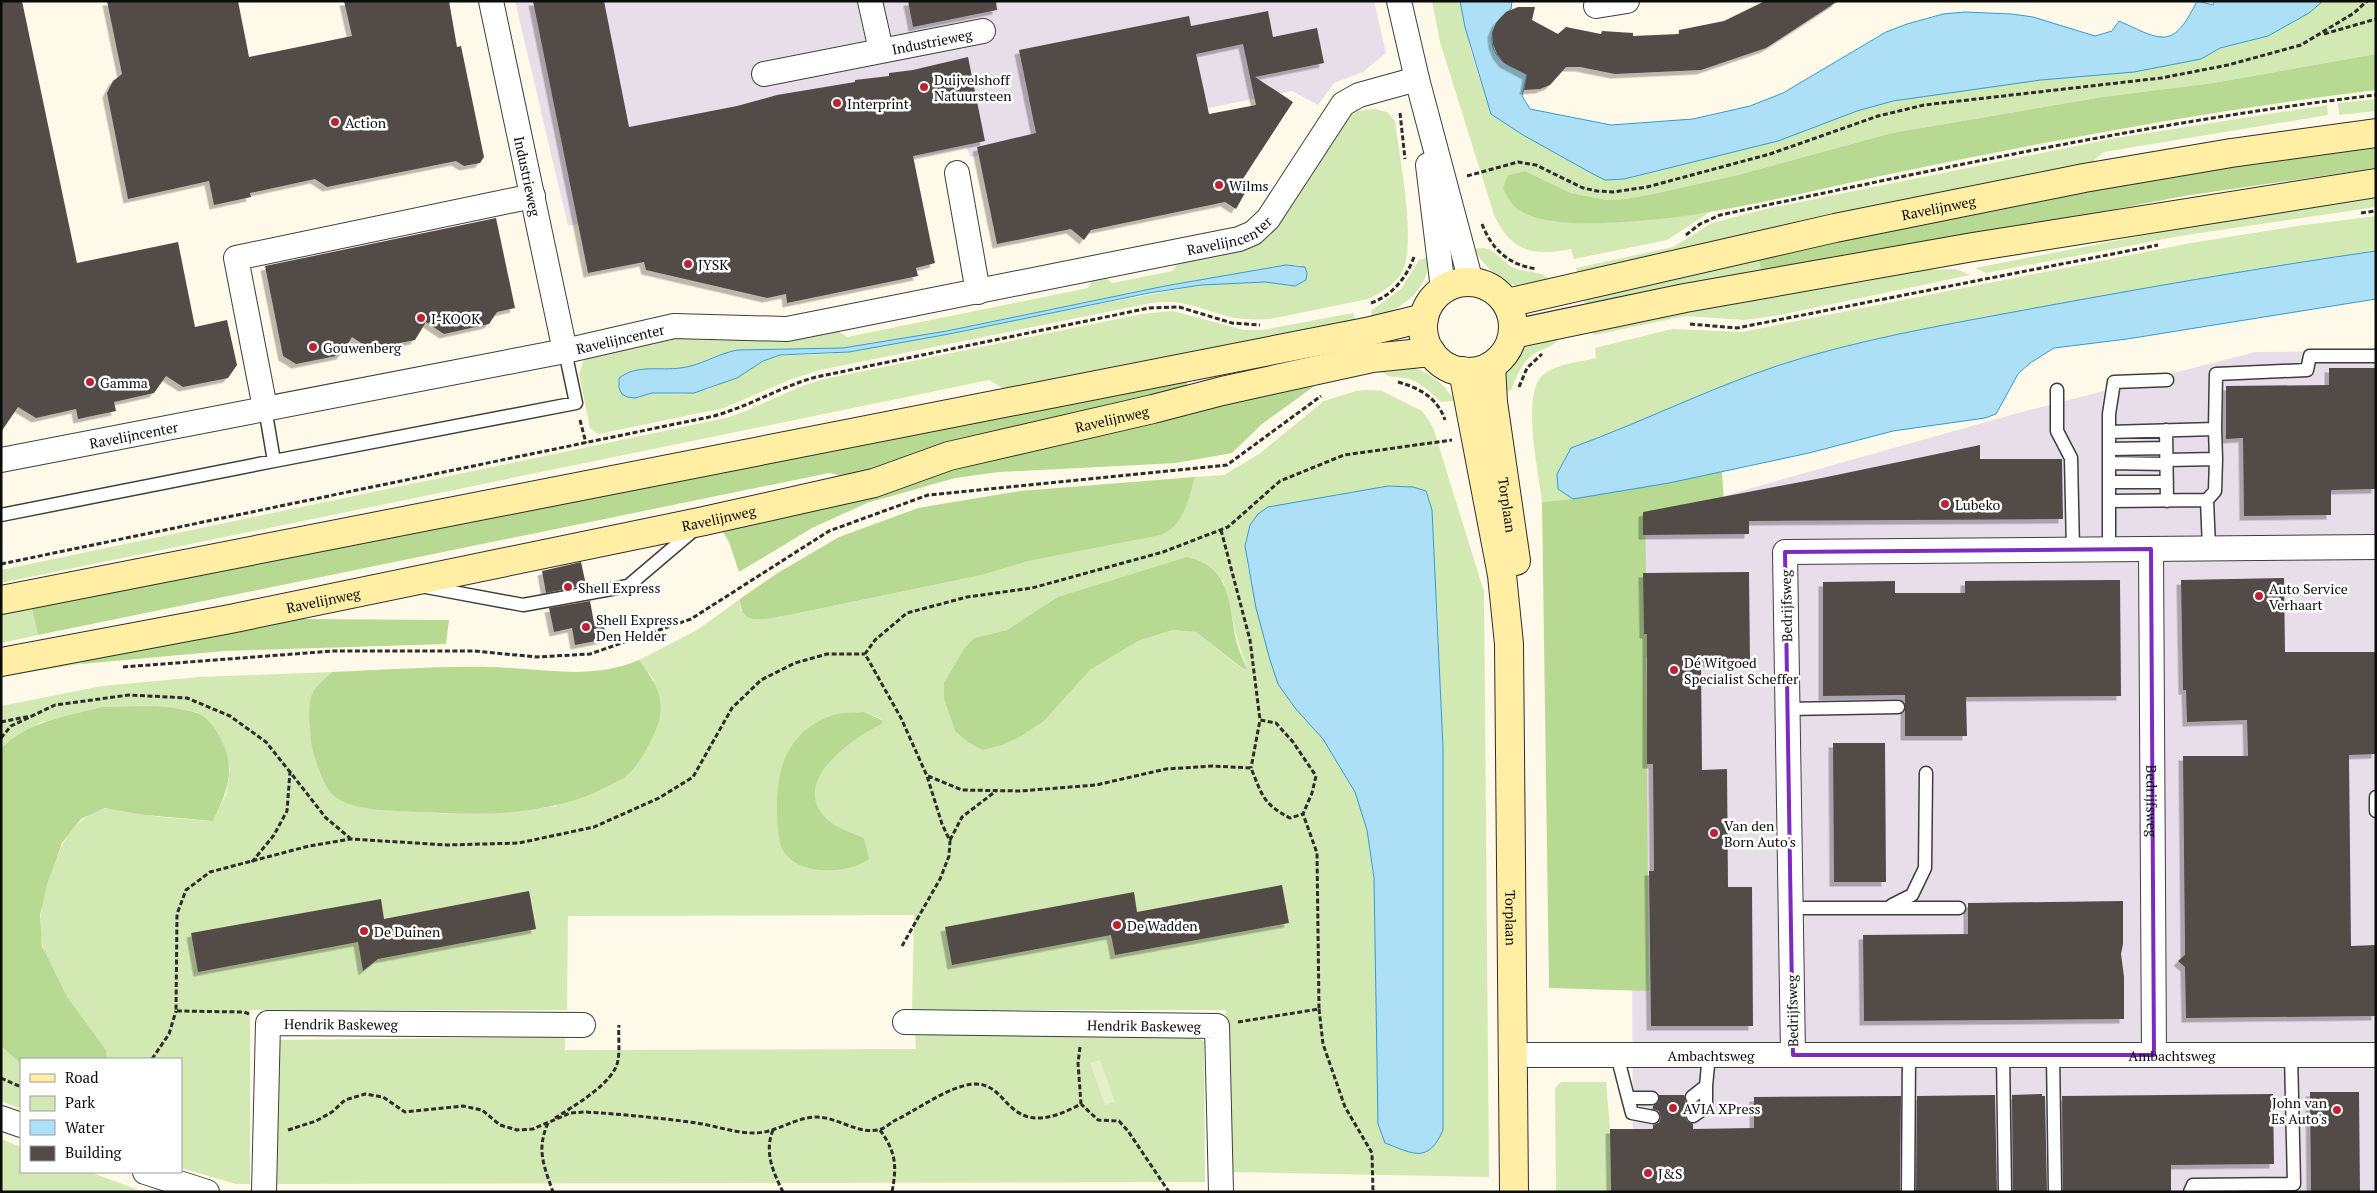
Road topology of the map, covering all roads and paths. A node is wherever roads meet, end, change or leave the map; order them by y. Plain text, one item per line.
1 (491, 1) edge
2 (870, 1) edge
3 (1399, 1) edge
4 (1627, 1) edge
5 (2367, 1) edge
6 (1596, 6) dead end
7 (2376, 19) edge
8 (983, 31) dead end
9 (2318, 35) junction
10 (881, 50) junction
11 (764, 74) dead end
12 (1407, 82) junction
13 (2376, 95) edge
14 (2376, 133) edge
15 (1405, 160) dead end
16 (957, 173) dead end
17 (1466, 176) dead end
18 (2376, 184) edge
19 (533, 196) junction
20 (2376, 211) edge
21 (2353, 214) dead end
22 (1684, 236) dead end
23 (1488, 241) dead end
24 (2163, 244) dead end
25 (1416, 254) dead end
26 (1540, 270) dead end
27 (1471, 282) junction
28 (1443, 289) junction
29 (978, 292) junction
30 (1368, 304) dead end
31 (1507, 304) junction
32 (1424, 318) junction
33 (1684, 323) dead end
34 (1264, 325) dead end
35 (1513, 334) junction
36 (565, 351) junction
37 (1431, 352) junction
38 (1544, 354) dead end
39 (2376, 356) edge
40 (1490, 366) junction
41 (1463, 371) junction
42 (2167, 380) dead end
43 (1395, 382) dead end
44 (2057, 390) dead end
45 (1517, 391) dead end
46 (1328, 392) dead end
47 (576, 403) junction
48 (265, 408) junction
49 (1443, 413) dead end
50 (2216, 429) junction
51 (2166, 430) junction
52 (2109, 432) junction
53 (1452, 440) dead end
54 (586, 443) junction
55 (2109, 449) junction
56 (2166, 457) junction
57 (1, 460) edge
58 (2216, 460) junction
59 (274, 461) junction
60 (2109, 463) junction
61 (2109, 482) junction
62 (2167, 482) junction
63 (2207, 500) junction
64 (2109, 501) junction
65 (2167, 501) junction
66 (1, 515) edge
67 (704, 521) junction
68 (1221, 530) junction
69 (2376, 547) edge
70 (2209, 548) junction
71 (2151, 549) junction
72 (2073, 550) junction
73 (2109, 550) junction
74 (1, 564) edge
75 (401, 582) junction
76 (1, 600) edge
77 (1509, 644) junction
78 (865, 654) junction
79 (1, 662) edge
80 (120, 667) dead end
81 (1898, 707) dead end
82 (1787, 709) junction
83 (36, 714) junction
84 (1260, 720) junction
85 (1, 722) edge
86 (1, 738) edge
87 (1251, 768) junction
88 (290, 772) junction
89 (1926, 772) dead end
90 (927, 776) junction
91 (996, 790) junction
92 (2376, 797) edge
93 (2376, 811) edge
94 (1303, 814) junction
95 (351, 839) junction
96 (950, 841) junction
97 (252, 862) junction
98 (1887, 907) junction
99 (1790, 908) junction
100 (1959, 908) dead end
101 (902, 946) dead end
102 (1319, 1008) junction
103 (176, 1011) junction
104 (905, 1022) dead end
105 (268, 1023) junction
106 (583, 1025) dead end
107 (619, 1025) dead end
108 (1217, 1026) junction
109 (1513, 1055) junction
110 (1617, 1055) junction
111 (1709, 1055) junction
112 (1792, 1055) junction
113 (1909, 1055) junction
114 (2003, 1055) junction
115 (2053, 1055) junction
116 (2154, 1055) junction
117 (2291, 1055) junction
118 (2376, 1055) edge
119 (1080, 1056) dead end
120 (153, 1058) edge
121 (1, 1078) edge
122 (1706, 1086) junction
123 (20, 1087) edge
124 (1692, 1097) dead end
125 (1628, 1098) junction
126 (1652, 1098) dead end
127 (1081, 1104) junction
128 (1692, 1116) dead end
129 (1653, 1117) dead end
130 (1, 1118) edge
131 (548, 1122) junction
132 (20, 1125) edge
133 (774, 1130) junction
134 (880, 1130) junction
135 (265, 1133) junction
136 (157, 1181) edge
137 (207, 1192) edge
138 (264, 1192) edge
139 (553, 1192) edge
140 (783, 1192) edge
141 (892, 1192) edge
142 (1169, 1192) edge
143 (1221, 1192) edge
144 (1373, 1192) edge
145 (1514, 1192) edge
146 (1908, 1192) edge
147 (2006, 1192) edge
148 (2055, 1192) edge
149 (2190, 1192) edge

1 - 19 street, Industrieweg
2 - 10 street, Industrieweg
3 - 12 street
4 - 6 street
5 - 9 path
7 - 9 path
8 - 10 street, Industrieweg
9 - 17 path
10 - 11 street, Industrieweg
12 - 15 path
12 - 27 street
12 - 28 street
12 - 29 street, Ravelijncenter
13 - 22 path
14 - 31 main road, Ravelijnweg
16 - 29 street
18 - 35 main road
19 - 36 street, Industrieweg
19 - 48 street
20 - 21 path
23 - 26 path
24 - 33 path
25 - 30 path
27 - 28 main road
27 - 31 main road
28 - 32 main road
29 - 36 street, Ravelijncenter
31 - 35 main road
32 - 37 main road
32 - 76 main road
34 - 54 path
35 - 40 main road
36 - 47 lane
36 - 48 street, Ravelijncenter
37 - 41 main road
37 - 67 main road, Ravelijnweg
38 - 45 path
39 - 50 lane
40 - 41 main road
40 - 77 main road, Torplaan
41 - 77 main road, Torplaan
42 - 52 lane
43 - 49 path
44 - 72 lane
46 - 80 path
47 - 54 path
47 - 59 lane
48 - 57 street, Ravelijncenter
48 - 59 lane
50 - 51 lane
50 - 58 lane
51 - 52 lane
51 - 56 lane
52 - 55 lane
53 - 68 path
54 - 74 path
55 - 56 lane
55 - 60 lane
56 - 58 lane
56 - 60 lane
56 - 62 lane
58 - 63 lane
59 - 66 lane
60 - 61 lane
61 - 62 lane
61 - 64 lane
62 - 65 lane
63 - 65 lane
63 - 70 lane
64 - 65 lane
64 - 73 lane
67 - 75 main road, Ravelijnweg
67 - 75 lane
68 - 78 path
68 - 84 path
69 - 70 street, Bedrijfsweg
70 - 71 street, Bedrijfsweg
71 - 73 street, Bedrijfsweg
71 - 116 street, Bedrijfsweg
72 - 73 street, Bedrijfsweg
72 - 82 street, Bedrijfsweg
75 - 79 main road, Ravelijnweg
77 - 109 main road, Torplaan
78 - 90 path
78 - 95 path
81 - 82 lane
82 - 99 street, Bedrijfsweg
83 - 85 path
83 - 86 path
83 - 88 path
84 - 87 path
84 - 94 path
87 - 91 path
87 - 94 path
88 - 95 path
88 - 97 path
89 - 98 lane
90 - 91 path
90 - 96 path
91 - 96 path
92 - 93 lane
94 - 102 path
95 - 97 path
96 - 101 path
97 - 103 path
98 - 99 lane
98 - 100 lane
99 - 112 street, Bedrijfsweg
102 - 108 path
102 - 144 path
103 - 105 path
103 - 120 path
104 - 108 street, Hendrik Baskeweg
105 - 106 street, Hendrik Baskeweg
105 - 135 street, Hendrik Baskeweg
107 - 131 path
108 - 143 street, Hendrik Baskeweg
109 - 110 street, Ambachtsweg
109 - 145 main road, Torplaan
110 - 111 street, Ambachtsweg
110 - 125 lane
111 - 112 street, Ambachtsweg
111 - 122 lane
112 - 113 street, Ambachtsweg
113 - 114 street, Ambachtsweg
113 - 146 lane
114 - 115 street, Ambachtsweg
114 - 147 lane
115 - 116 street, Ambachtsweg
115 - 148 lane
116 - 117 street, Ambachtsweg
117 - 118 street, Ambachtsweg
117 - 149 lane
119 - 127 path
121 - 123 path
122 - 124 lane
122 - 128 lane
125 - 126 lane
125 - 129 lane
127 - 134 path
127 - 142 path
130 - 132 street
131 - 133 path
131 - 135 path
131 - 139 path
133 - 134 path
133 - 140 path
134 - 141 path
135 - 138 street, Hendrik Baskeweg
136 - 137 street

